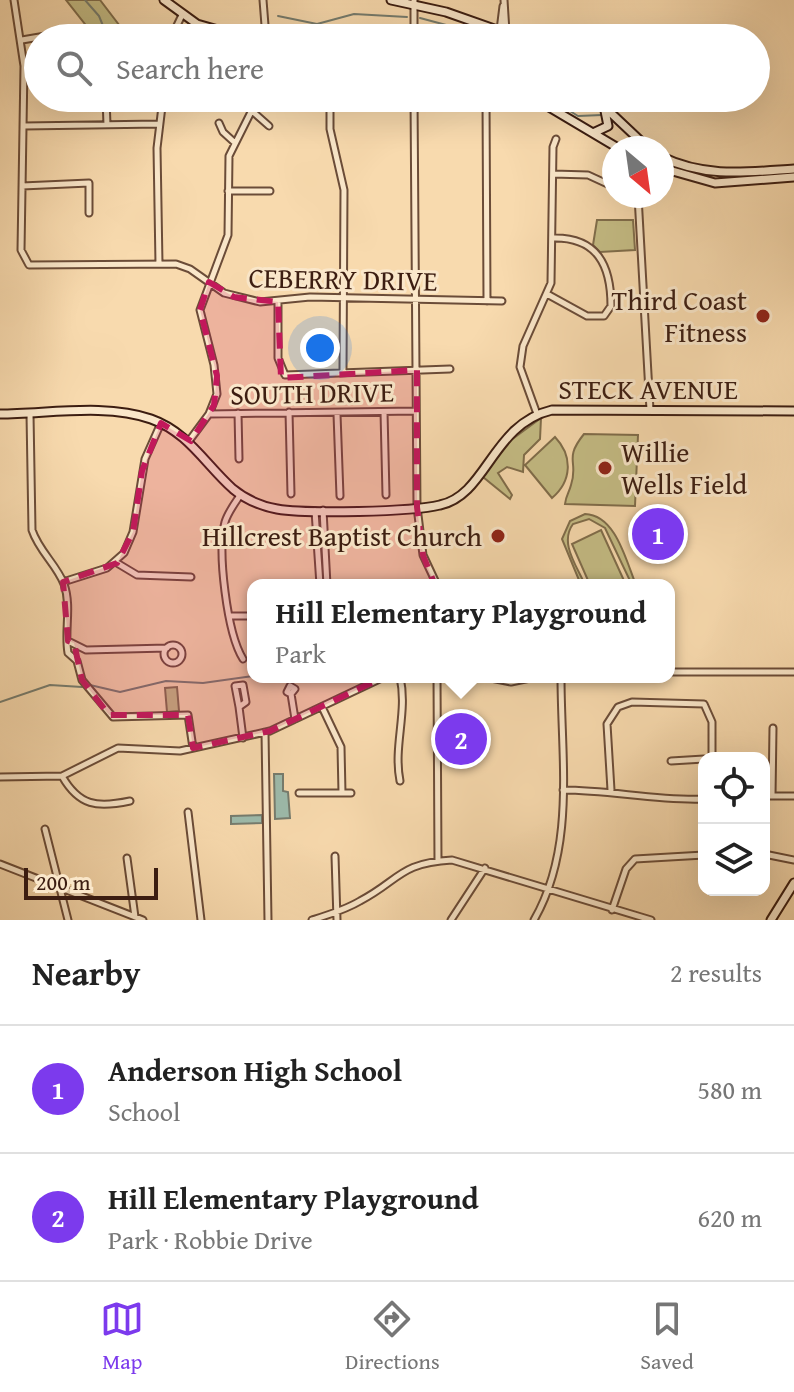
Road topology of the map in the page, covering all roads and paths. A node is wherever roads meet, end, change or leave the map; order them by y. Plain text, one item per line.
1 (14, 0) edge
2 (164, 0) edge
3 (263, 0) edge
4 (391, 0) edge
5 (504, 0) edge
6 (414, 2) edge
7 (182, 15) junction
8 (178, 24) edge
9 (199, 24) edge
10 (265, 24) edge
11 (414, 24) edge
12 (482, 24) edge
13 (503, 24) edge
14 (22, 40) joint
15 (107, 112) edge
16 (161, 112) edge
17 (251, 112) edge
18 (254, 112) edge
19 (330, 112) edge
20 (414, 112) edge
21 (486, 112) edge
22 (558, 112) edge
23 (605, 112) edge
24 (609, 112) edge
25 (219, 123) dead end
26 (159, 124) junction
27 (107, 125) junction
28 (24, 126) junction
29 (269, 126) dead end
30 (593, 133) junction
31 (633, 136) edge
32 (602, 138) edge
33 (556, 139) dead end
34 (234, 142) junction
35 (674, 165) edge
36 (674, 168) edge
37 (794, 169) edge
38 (553, 174) junction
39 (794, 177) edge
40 (602, 181) edge
41 (22, 186) junction
42 (228, 191) junction
43 (270, 191) dead end
44 (639, 208) edge
45 (89, 213) dead end
46 (553, 238) junction
47 (159, 264) junction
48 (209, 282) junction
49 (547, 294) junction
50 (345, 300) junction
51 (415, 301) junction
52 (487, 301) junction
53 (502, 301) dead end
54 (278, 302) junction
55 (450, 369) dead end
56 (417, 370) junction
57 (343, 371) junction
58 (650, 410) junction
59 (416, 411) junction
60 (794, 411) edge
61 (289, 412) junction
62 (384, 412) junction
63 (238, 413) junction
64 (0, 414) edge
65 (30, 414) junction
66 (209, 414) junction
67 (337, 414) junction
68 (537, 414) junction
69 (161, 423) junction
70 (189, 441) junction
71 (239, 459) dead end
72 (241, 494) junction
73 (291, 494) dead end
74 (386, 495) dead end
75 (340, 496) dead end
76 (417, 507) junction
77 (319, 510) junction
78 (117, 563) junction
79 (191, 577) dead end
80 (320, 579) edge
81 (326, 579) edge
82 (434, 579) edge
83 (63, 582) junction
84 (230, 616) junction
85 (247, 616) edge
86 (68, 641) junction
87 (167, 648) dead end
88 (86, 650) junction
89 (243, 659) dead end
90 (78, 662) junction
91 (675, 672) edge
92 (794, 672) edge
93 (372, 683) edge
94 (401, 683) edge
95 (437, 683) edge
96 (561, 683) edge
97 (291, 694) dead end
98 (239, 707) dead end
99 (322, 707) junction
100 (295, 720) junction
101 (773, 728) dead end
102 (265, 732) junction
103 (243, 738) junction
104 (193, 748) junction
105 (712, 752) edge
106 (698, 759) edge
107 (671, 761) dead end
108 (62, 776) junction
109 (0, 777) edge
110 (400, 781) dead end
111 (563, 790) junction
112 (611, 790) junction
113 (299, 793) dead end
114 (342, 793) junction
115 (351, 793) dead end
116 (772, 796) joint
117 (794, 796) edge
118 (698, 799) edge
119 (130, 801) dead end
120 (188, 812) dead end
121 (45, 829) dead end
122 (698, 855) edge
123 (770, 855) edge
124 (335, 856) dead end
125 (127, 858) dead end
126 (794, 860) edge
127 (438, 861) junction
128 (0, 864) edge
129 (485, 868) junction
130 (794, 883) edge
131 (59, 886) junction
132 (548, 891) junction
133 (612, 910) junction
134 (336, 912) junction
135 (135, 918) edge
136 (68, 920) edge
137 (143, 920) edge
138 (201, 920) edge
139 (268, 920) edge
140 (312, 920) edge
141 (337, 920) edge
142 (451, 920) edge
143 (534, 920) edge
144 (651, 920) edge
145 (771, 920) edge

1 - 14 street, CEBERRY DRIVE
2 - 7 street
3 - 10 street
4 - 6 street
5 - 13 street
6 - 11 street
6 - 12 street
7 - 8 street
7 - 9 street
14 - 28 street, CEBERRY DRIVE
15 - 27 street
16 - 26 street
17 - 34 street
18 - 29 street
19 - 50 street
20 - 51 street
21 - 52 street
22 - 30 street
23 - 30 street
24 - 31 street
25 - 34 street
26 - 27 street
26 - 47 street
27 - 28 street
28 - 41 street, CEBERRY DRIVE
30 - 32 street
33 - 38 street
34 - 42 street
35 - 37 street
36 - 39 street
38 - 40 street
38 - 46 street
41 - 45 street
41 - 47 street, CEBERRY DRIVE
42 - 43 street
42 - 48 street
44 - 58 street
46 - 49 street
46 - 49 street
47 - 48 street, CEBERRY DRIVE
48 - 54 street, CEBERRY DRIVE
48 - 66 street
49 - 68 street
50 - 51 street, CEBERRY DRIVE
50 - 54 street, CEBERRY DRIVE
50 - 57 street
51 - 52 street, CEBERRY DRIVE
51 - 56 street
52 - 53 street, CEBERRY DRIVE
54 - 57 street
55 - 56 street
56 - 57 street
56 - 59 street
58 - 60 street, STECK AVENUE
58 - 68 street, STECK AVENUE
59 - 62 street, SOUTH DRIVE
59 - 76 street
61 - 63 street, SOUTH DRIVE
61 - 67 street, SOUTH DRIVE
61 - 73 street
62 - 67 street, SOUTH DRIVE
62 - 74 street
63 - 66 street, SOUTH DRIVE
63 - 71 street
64 - 65 street, STECK AVENUE
65 - 69 street, STECK AVENUE
65 - 83 street
66 - 70 street
67 - 75 street
68 - 76 street, STECK AVENUE
69 - 70 street, STECK AVENUE
69 - 78 street
70 - 72 street, STECK AVENUE
72 - 77 street, STECK AVENUE
72 - 84 street
76 - 77 street, STECK AVENUE
76 - 82 street
77 - 80 street
77 - 81 street
78 - 79 street
78 - 83 street
83 - 86 street
84 - 85 street
84 - 89 street
86 - 88 street
86 - 90 street
87 - 88 street
88 - 90 street
90 - 104 street
91 - 92 street
93 - 99 street
94 - 110 street
95 - 127 street
96 - 111 street
97 - 100 street
98 - 103 street
99 - 100 street
99 - 114 street
100 - 102 street
101 - 116 street
102 - 103 street
102 - 139 street
103 - 104 street
104 - 108 street
105 - 112 street
106 - 107 street
108 - 109 street
108 - 119 street
111 - 112 street
111 - 132 street
112 - 118 street
113 - 114 street
114 - 115 street
116 - 117 street
120 - 138 street
121 - 131 street
122 - 133 street
123 - 126 street
124 - 134 street
125 - 135 street
127 - 129 street
127 - 134 street
128 - 131 street
129 - 132 street
129 - 142 street
130 - 145 street
131 - 135 street
131 - 136 street
132 - 133 street
132 - 143 street
133 - 144 street
134 - 140 street
134 - 141 street
135 - 137 street

